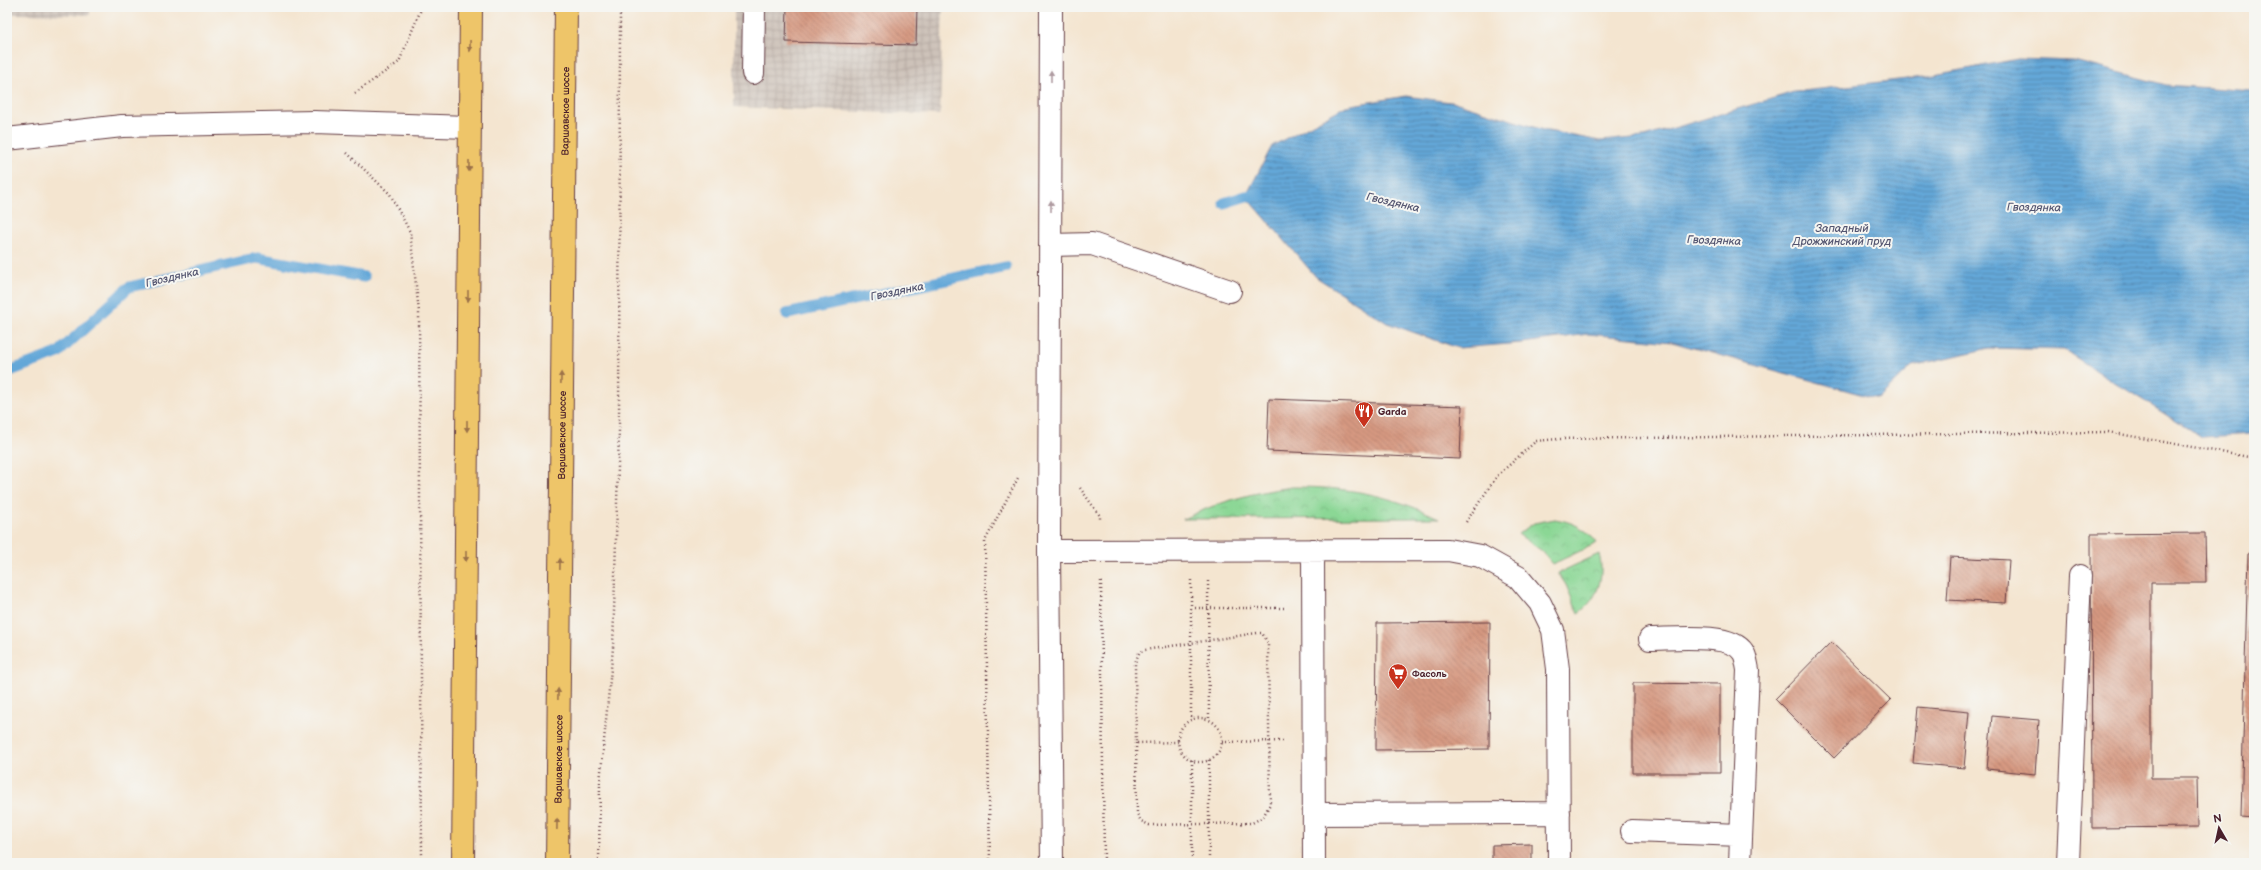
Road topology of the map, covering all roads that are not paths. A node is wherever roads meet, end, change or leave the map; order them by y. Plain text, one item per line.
1 (471, 7) edge
2 (566, 7) edge
3 (754, 7) edge
4 (1051, 7) edge
5 (753, 73) dead end
6 (469, 127) junction
7 (7, 139) edge
8 (1050, 245) junction
9 (1230, 292) dead end
10 (1313, 550) junction
11 (1049, 551) junction
12 (2080, 576) dead end
13 (1650, 639) dead end
14 (1559, 813) junction
15 (1314, 814) junction
16 (1632, 831) dead end
17 (1741, 835) junction
18 (463, 863) edge
19 (557, 863) edge
20 (1052, 863) edge
21 (1314, 863) edge
22 (1559, 863) edge
23 (1740, 863) edge
24 (2068, 863) edge

1 -> 6 main road
19 -> 2 main road, Варшавское шоссе
3 - 5 street
8 -> 4 street
6 - 7 street
6 -> 18 main road
8 - 9 street
8 - 11 street
10 - 11 street
10 - 14 street
10 - 15 street
11 - 20 street
12 - 24 street
13 - 17 street
14 - 15 street
14 - 22 street
15 - 21 street
16 - 17 street
17 - 23 street

